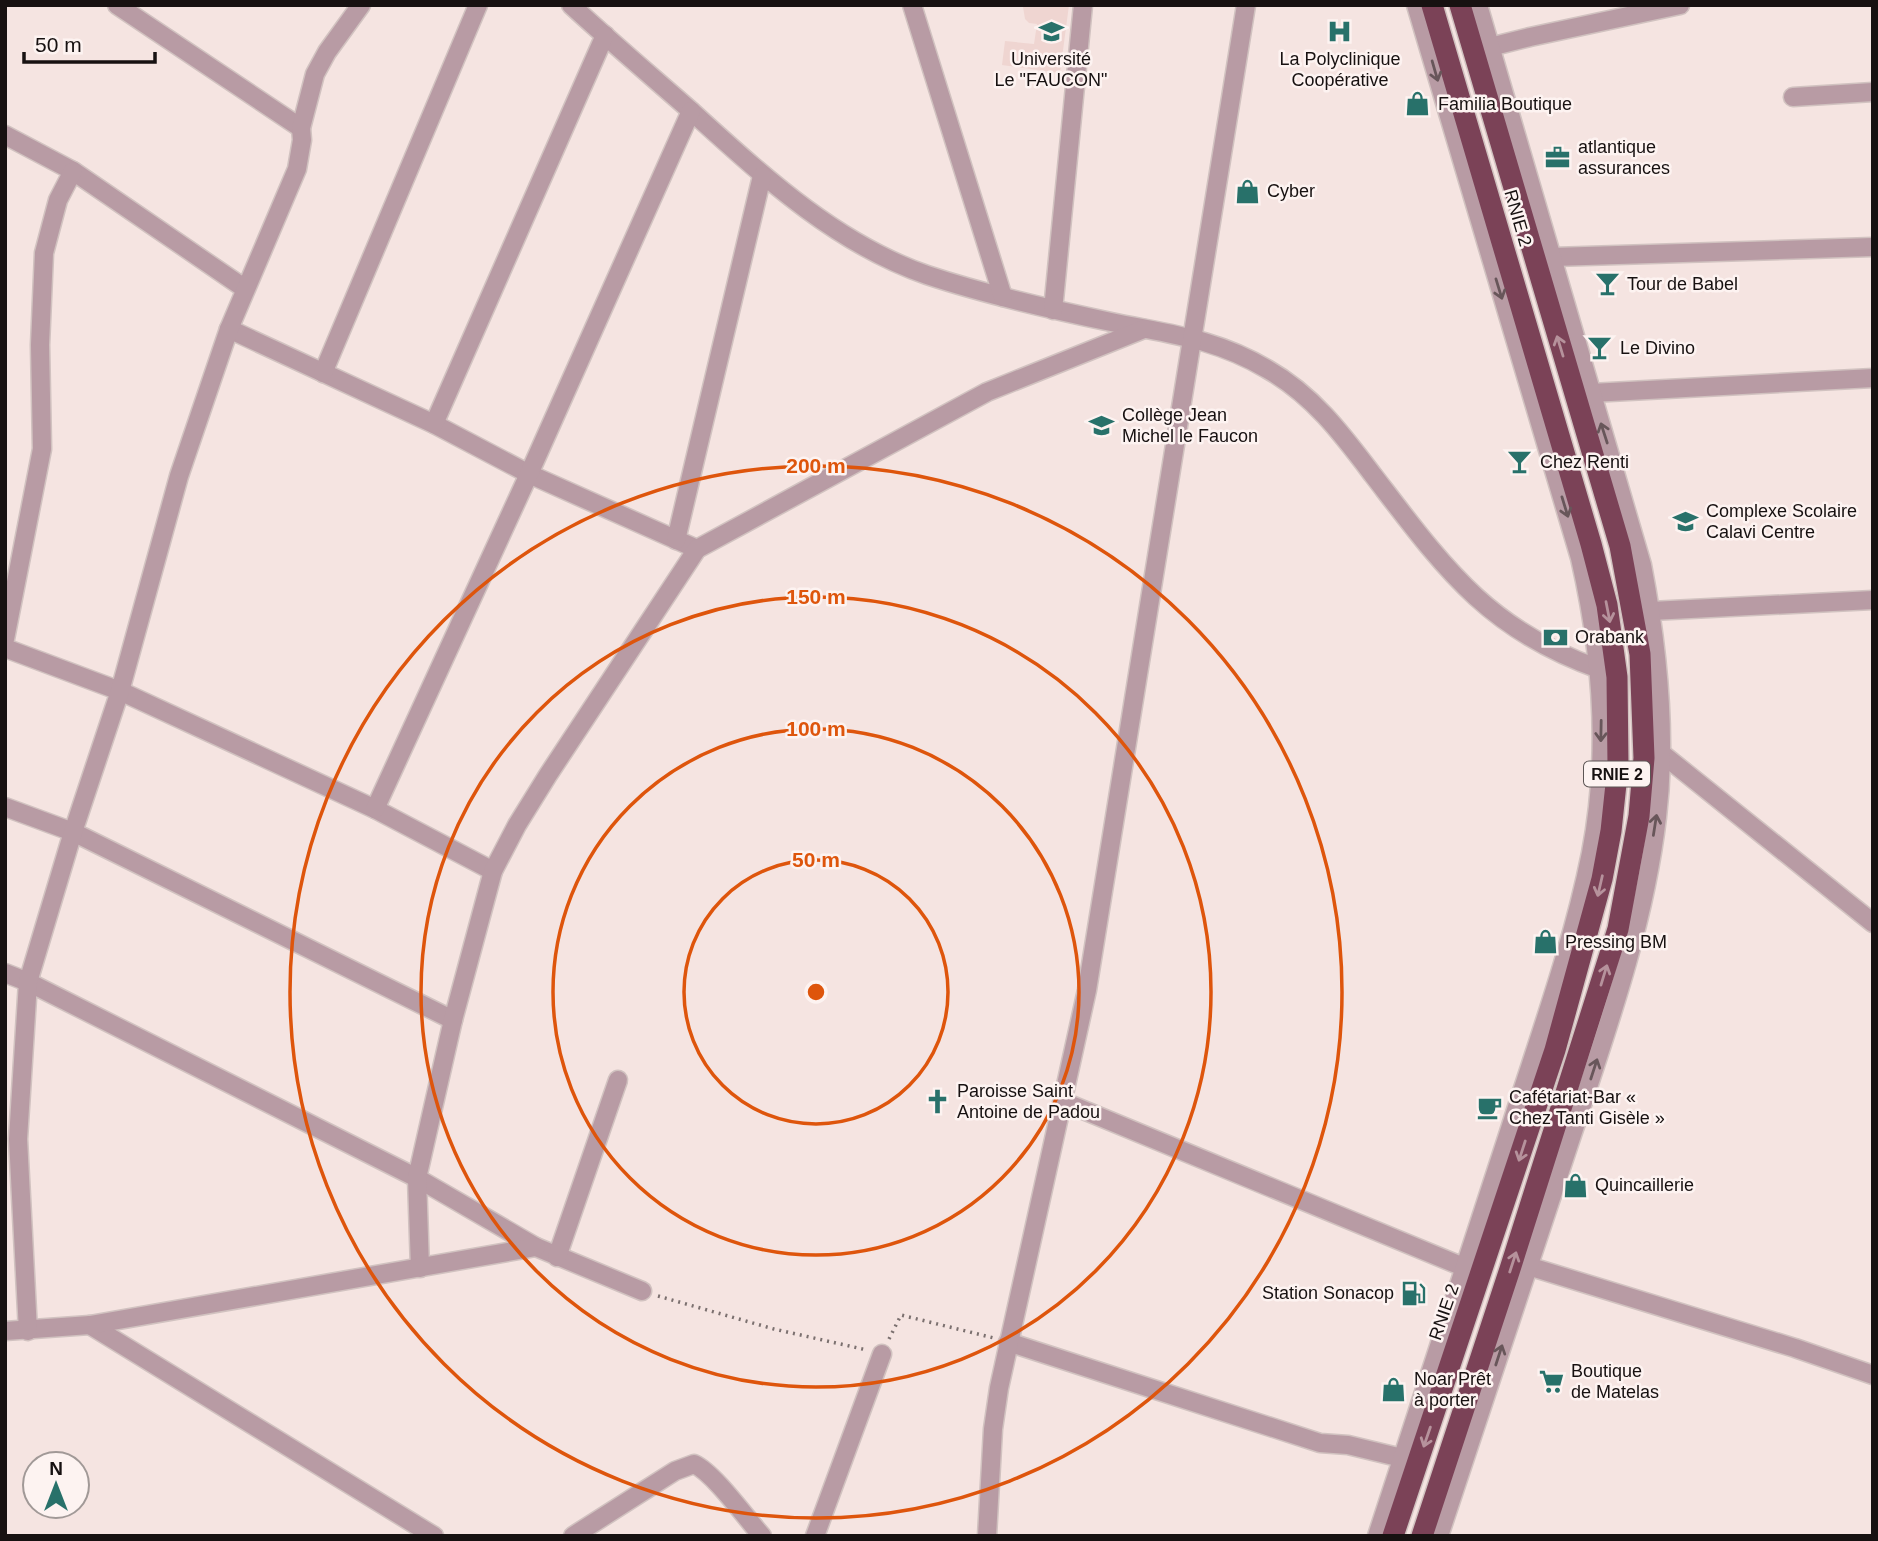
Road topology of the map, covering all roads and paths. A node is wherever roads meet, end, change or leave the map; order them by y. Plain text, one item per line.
1 (117, 5) edge
2 (362, 5) edge
3 (478, 5) edge
4 (912, 5) edge
5 (1083, 5) edge
6 (1247, 5) edge
7 (1416, 5) edge
8 (1432, 5) edge
9 (1460, 5) edge
10 (1478, 5) edge
11 (1680, 5) edge
12 (578, 7) edge
13 (605, 35) junction
14 (1490, 47) junction
15 (1873, 92) edge
16 (1793, 97) dead end
17 (691, 111) junction
18 (301, 128) junction
19 (5, 135) edge
20 (73, 171) junction
21 (762, 176) junction
22 (1873, 247) edge
23 (1553, 257) junction
24 (244, 288) junction
25 (1003, 297) junction
26 (1053, 310) junction
27 (229, 328) junction
28 (1144, 329) junction
29 (1193, 337) junction
30 (323, 373) junction
31 (1873, 378) edge
32 (1591, 393) junction
33 (434, 424) junction
34 (529, 474) junction
35 (676, 540) junction
36 (697, 549) junction
37 (1873, 600) edge
38 (1651, 611) junction
39 (5, 639) edge
40 (5, 648) edge
41 (1599, 669) junction
42 (120, 691) junction
43 (1661, 753) junction
44 (5, 807) edge
45 (376, 809) junction
46 (73, 832) junction
47 (493, 871) junction
48 (1873, 923) edge
49 (5, 973) edge
50 (28, 982) junction
51 (453, 1020) junction
52 (618, 1080) dead end
53 (1064, 1102) junction
54 (12, 1137) edge
55 (416, 1178) junction
56 (14, 1216) edge
57 (537, 1247) junction
58 (557, 1257) junction
59 (1528, 1266) junction
60 (420, 1268) junction
61 (1465, 1268) junction
62 (642, 1291) joint
63 (90, 1325) junction
64 (5, 1331) edge
65 (28, 1331) junction
66 (1008, 1342) junction
67 (882, 1354) junction
68 (1873, 1375) edge
69 (1402, 1458) junction
70 (434, 1536) edge
71 (573, 1536) edge
72 (762, 1536) edge
73 (815, 1536) edge
74 (987, 1536) edge
75 (1377, 1536) edge
76 (1393, 1536) edge
77 (1422, 1536) edge
78 (1439, 1536) edge

1 - 18 street
2 - 18 street
3 - 30 street
4 - 25 street
5 - 26 street
6 - 29 street
7 -> 41 street
8 -> 76 highway, RNIE 2 / RNIE 2
77 -> 9 highway, RNIE 2 / RNIE 2
10 - 14 street
11 - 14 street
12 - 13 street
13 - 17 street
13 - 33 street
14 - 23 street
15 - 16 street
17 - 21 street
17 - 34 street
18 - 24 street
19 - 20 street
20 - 24 street
20 - 39 street
21 - 25 street
21 - 35 street
22 - 23 street
23 - 32 street
24 - 27 street
25 - 26 street
26 - 28 street
27 - 30 street
27 - 42 street
28 - 29 street
28 - 36 street
29 - 41 street
29 - 53 street
30 - 33 street
31 - 32 street
38 -> 32 street
33 - 34 street
34 - 35 street
34 - 45 street
35 - 36 street
36 - 47 street
37 - 38 street
38 - 43 street
40 - 42 street
41 -> 61 street
42 - 45 street
42 - 46 street
43 - 48 street
59 -> 43 street
44 - 46 street
45 - 47 street
46 - 50 street
46 - 51 street
47 - 51 street
49 - 50 street
50 - 54 street
50 - 55 street
51 - 55 street
52 - 58 street
53 - 61 street
53 - 66 street
54 - 56 street
55 - 57 street
55 - 60 street
56 - 65 street
57 - 58 street
57 - 60 street
58 - 62 street
59 - 68 street
78 -> 59 street
60 - 63 street
61 - 69 street
62 - 67 path
63 - 65 street
63 - 70 street
64 - 65 street
66 - 67 path
66 - 69 street
66 - 74 street
67 - 73 street
69 - 75 street
71 - 72 street

